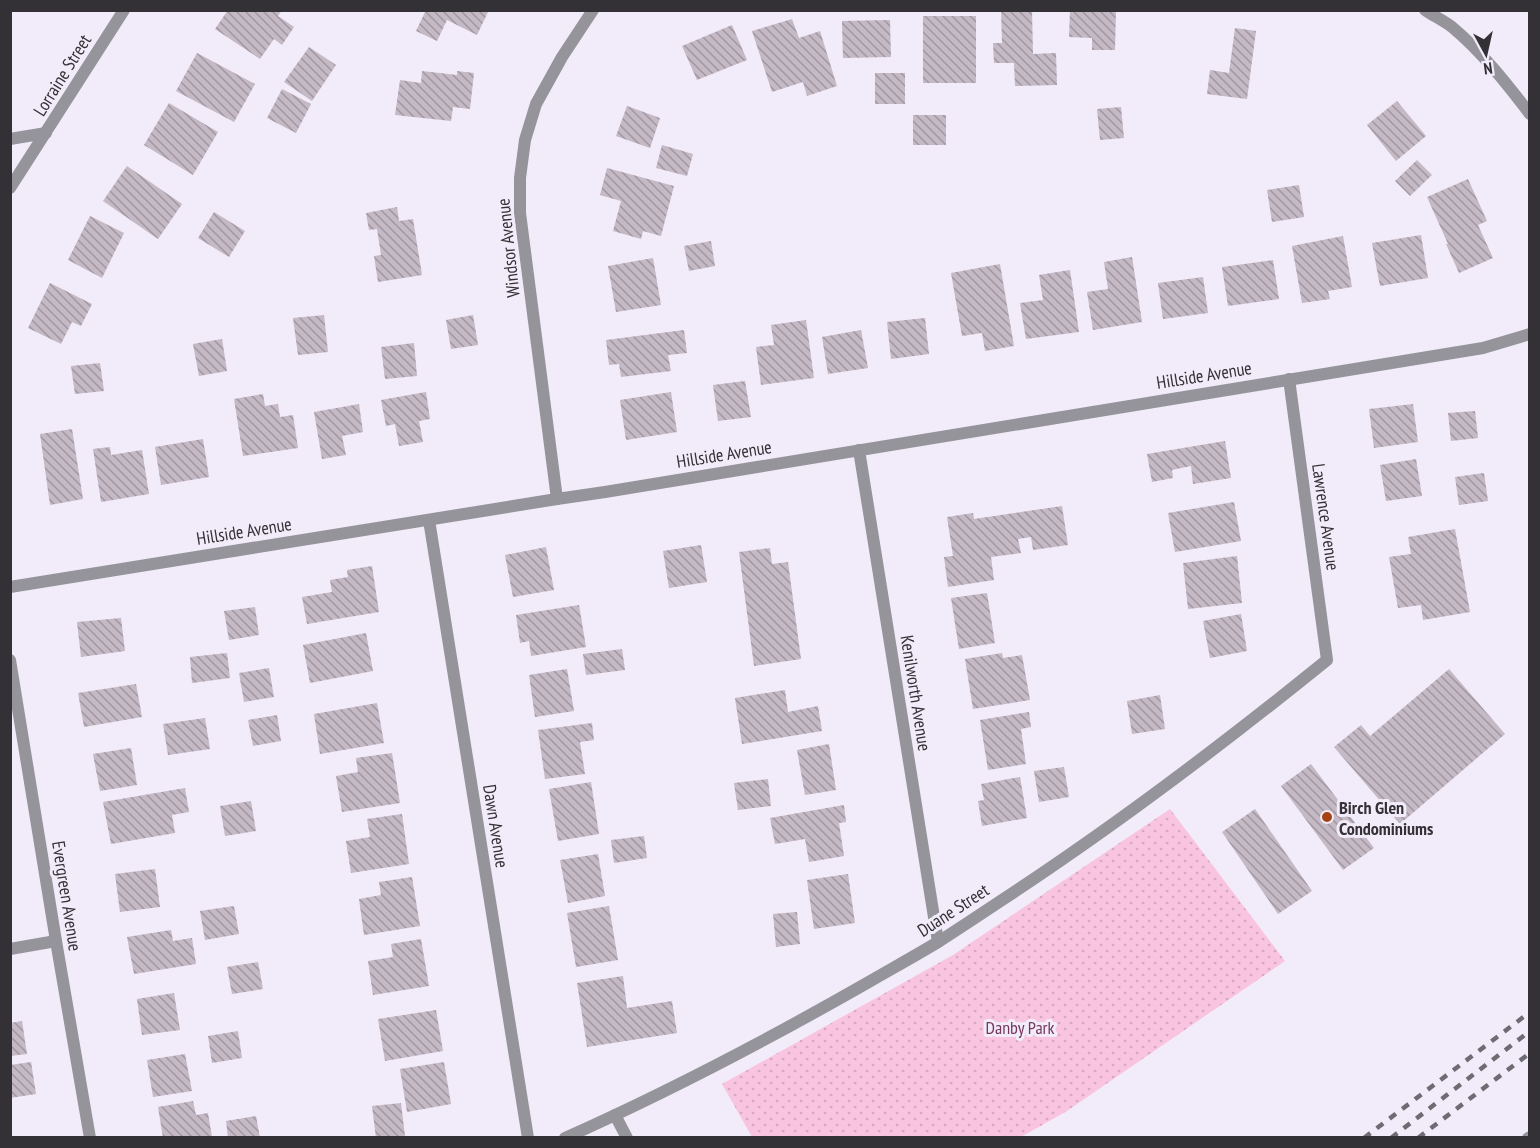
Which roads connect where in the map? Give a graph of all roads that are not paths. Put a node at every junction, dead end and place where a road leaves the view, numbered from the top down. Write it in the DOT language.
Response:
graph roads {
  1 [pos="124,10"];
  2 [pos="593,10"];
  3 [pos="1425,10"];
  4 [pos="1530,114"];
  5 [pos="46,133"];
  6 [pos="10,139"];
  7 [pos="10,188"];
  8 [pos="1530,334"];
  9 [pos="1289,380"];
  10 [pos="859,450"];
  11 [pos="557,499"];
  12 [pos="429,519"];
  13 [pos="10,587"];
  14 [pos="10,660"];
  15 [pos="1327,660"];
  16 [pos="56,941"];
  17 [pos="938,942"];
  18 [pos="10,949"];
  19 [pos="615,1115"];
  20 [pos="90,1137"];
  21 [pos="528,1137"];
  22 [pos="565,1137"];
  23 [pos="627,1137"];
  1 -- 5 [label="street, Lorraine Street"];
  2 -- 11 [label="street, Windsor Avenue"];
  3 -- 4 [label="street"];
  5 -- 6 [label="street"];
  5 -- 7 [label="street, Lorraine Street"];
  8 -- 9 [label="street, Hillside Avenue"];
  9 -- 10 [label="street, Hillside Avenue"];
  9 -- 15 [label="street, Lawrence Avenue"];
  10 -- 11 [label="street, Hillside Avenue"];
  10 -- 17 [label="street, Kenilworth Avenue"];
  11 -- 12 [label="street, Hillside Avenue"];
  12 -- 13 [label="street, Hillside Avenue"];
  12 -- 21 [label="street, Dawn Avenue"];
  14 -- 16 [label="street, Evergreen Avenue"];
  15 -- 17 [label="street, Duane Street"];
  16 -- 18 [label="street"];
  16 -- 20 [label="street, Evergreen Avenue"];
  17 -- 19 [label="street, Duane Street"];
  19 -- 22 [label="street, Duane Street"];
  19 -- 23 [label="street"];
}
